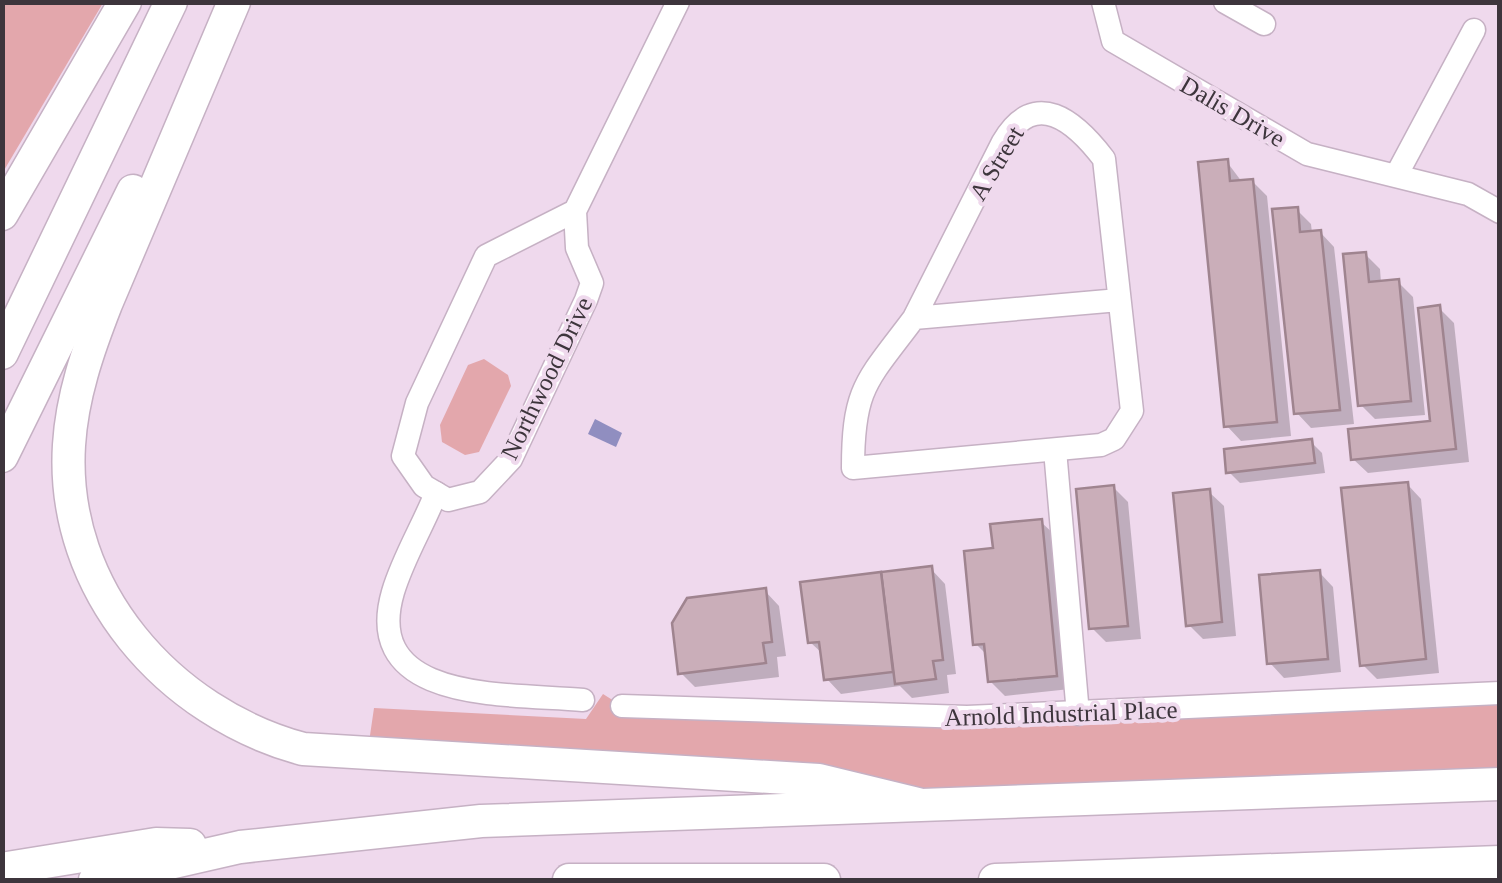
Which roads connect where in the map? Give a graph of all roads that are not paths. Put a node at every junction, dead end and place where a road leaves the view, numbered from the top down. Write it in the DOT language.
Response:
graph roads {
  1 [pos="125,2"];
  2 [pos="171,2"];
  3 [pos="233,2"];
  4 [pos="678,2"];
  5 [pos="1102,2"];
  6 [pos="1225,2"];
  7 [pos="1264,24"];
  8 [pos="1474,30"];
  9 [pos="29,166"];
  10 [pos="1397,174"];
  11 [pos="2,201"];
  12 [pos="575,211"];
  13 [pos="1500,212"];
  14 [pos="2,214"];
  15 [pos="1119,300"];
  16 [pos="914,318"];
  17 [pos="2,353"];
  18 [pos="1055,450"];
  19 [pos="2,456"];
  20 [pos="436,493"];
  21 [pos="1500,693"];
  22 [pos="583,700"];
  23 [pos="622,706"];
  24 [pos="1078,714"];
  25 [pos="1500,784"];
  26 [pos="918,804"];
  27 [pos="240,847"];
  28 [pos="1500,862"];
  29 [pos="2,869"];
  30 [pos="96,880"];
  31 [pos="569,880"];
  32 [pos="824,880"];
  33 [pos="995,880"];
  1 -- 9 [label="highway"];
  2 -- 17 [label="highway"];
  3 -- 19 [label="highway"];
  3 -- 26 [label="highway"];
  4 -- 12 [label="street"];
  5 -- 10 [label="street, Dalis Drive"];
  6 -- 7 [label="street"];
  8 -- 10 [label="street"];
  9 -- 11 [label="highway"];
  9 -- 14 [label="highway"];
  10 -- 13 [label="street, Dalis Drive"];
  12 -- 20 [label="street, Northwood Drive"];
  12 -- 20 [label="street"];
  15 -- 16 [label="street"];
  15 -- 16 [label="street, A Street"];
  15 -- 18 [label="street, A Street"];
  16 -- 18 [label="street, A Street"];
  18 -- 24 [label="street"];
  20 -- 22 [label="street"];
  21 -- 24 [label="street, Arnold Industrial Place"];
  23 -- 24 [label="street, Arnold Industrial Place"];
  25 -- 26 [label="highway"];
  26 -- 27 [label="highway"];
  27 -- 29 [label="highway"];
  27 -- 30 [label="highway"];
  28 -- 33 [label="highway"];
  31 -- 32 [label="highway"];
}
